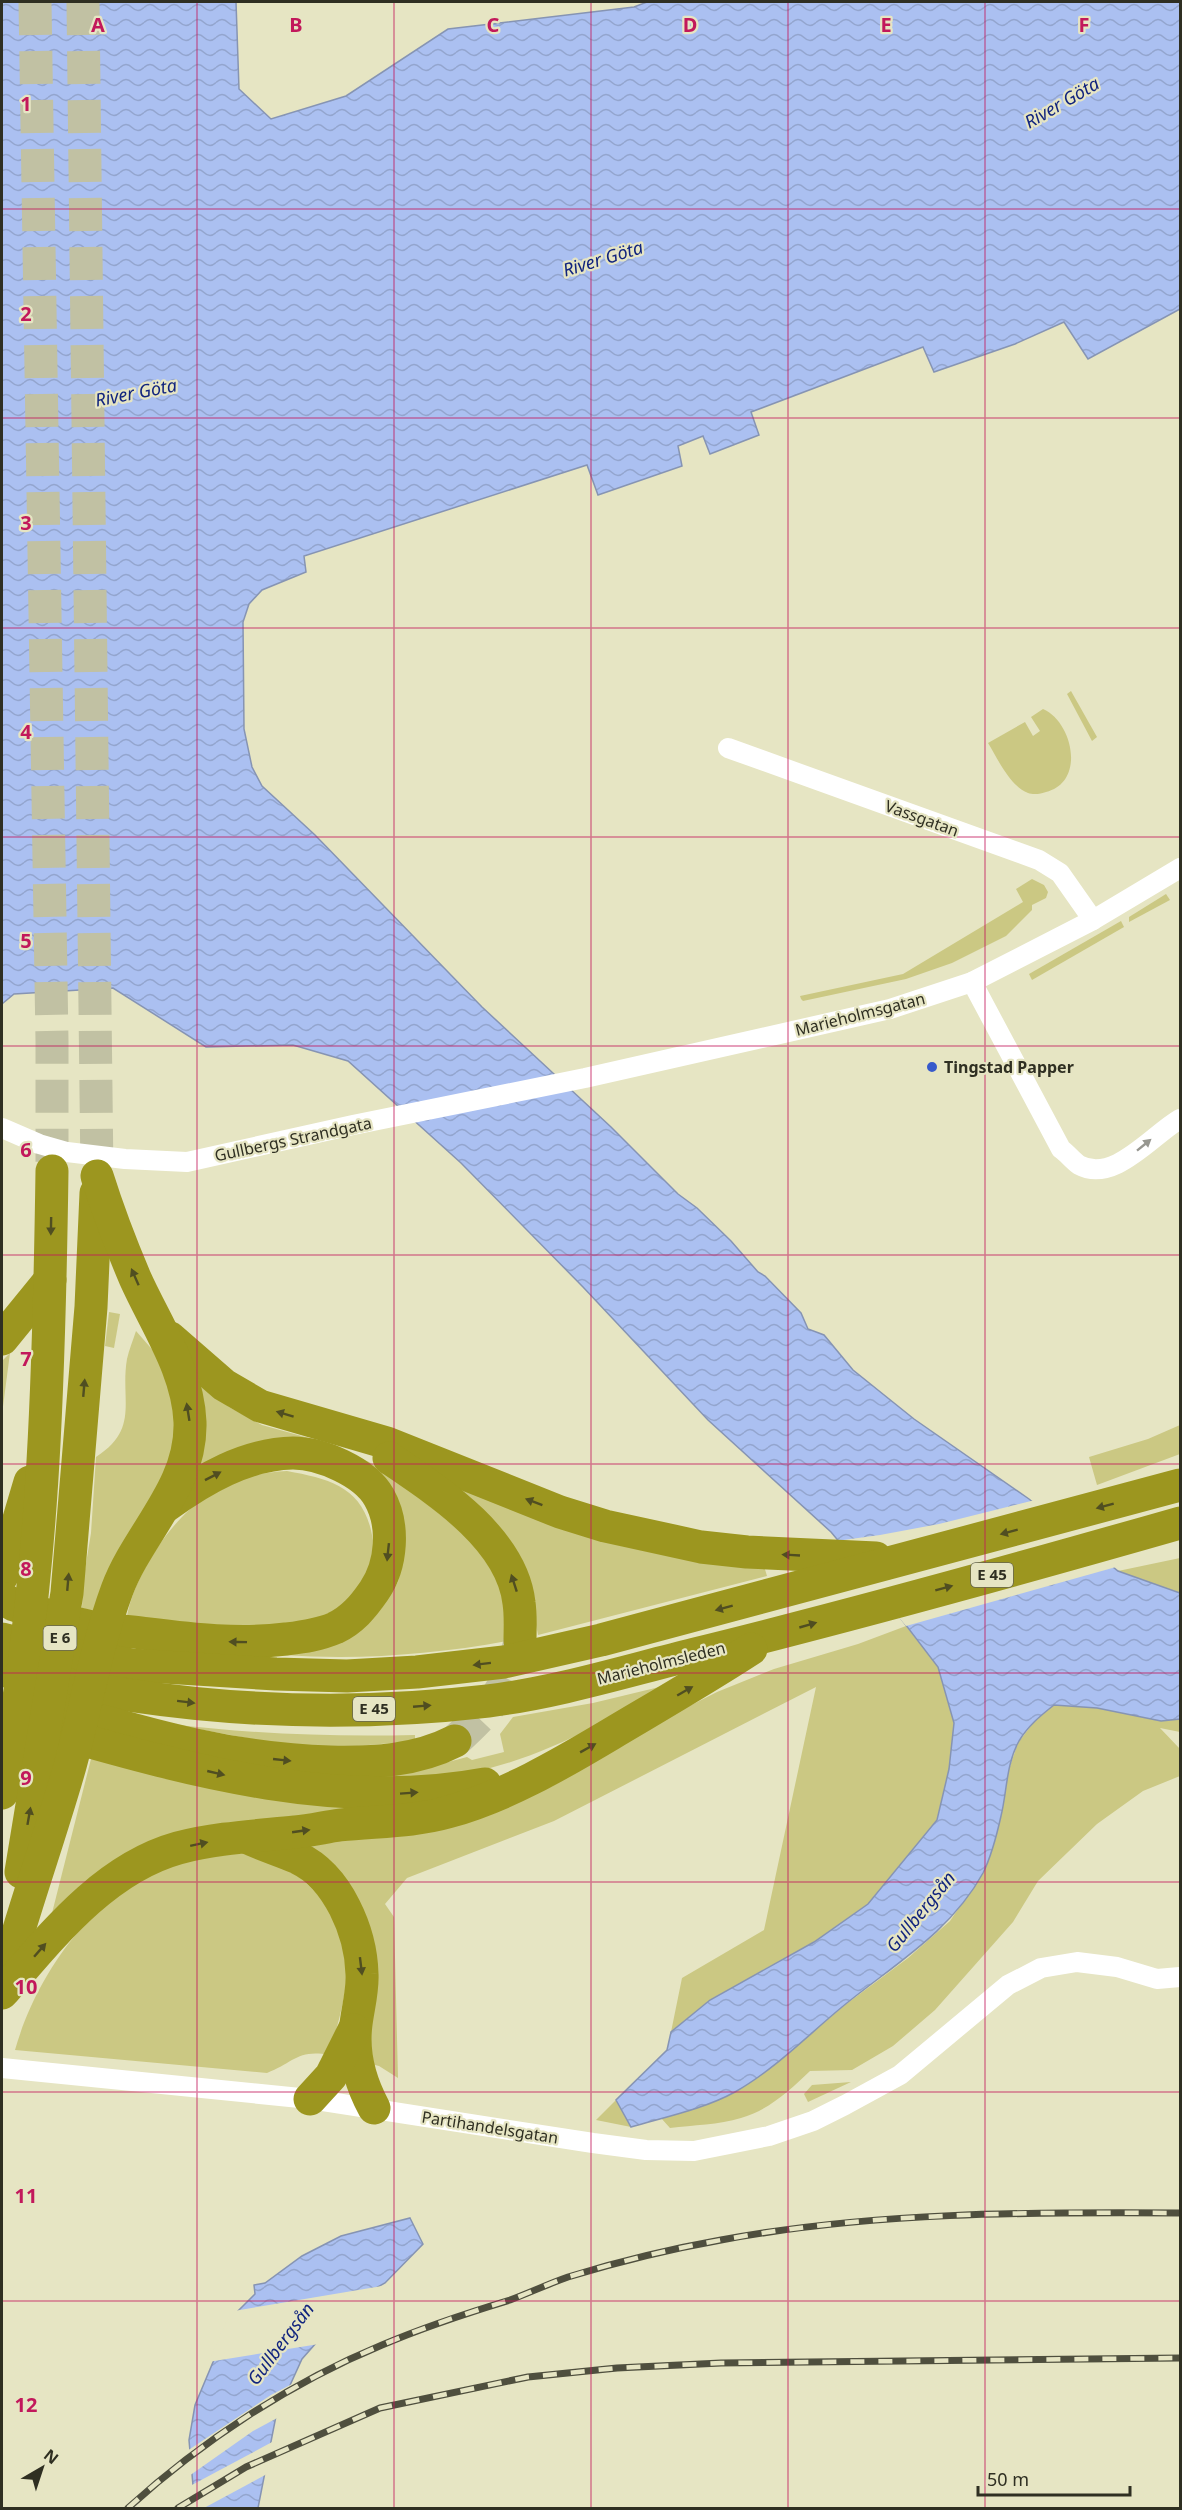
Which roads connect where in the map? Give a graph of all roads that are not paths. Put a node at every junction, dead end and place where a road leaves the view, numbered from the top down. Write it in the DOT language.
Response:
graph roads {
  1 [pos="728,748"];
  2 [pos="1180,868"];
  3 [pos="1094,920"];
  4 [pos="972,982"];
  5 [pos="585,1078"];
  6 [pos="1180,1119"];
  7 [pos="2,1128"];
  8 [pos="52,1171"];
  9 [pos="50,1280"];
  10 [pos="160,1328"];
  11 [pos="2,1339"];
  12 [pos="335,1426"];
  13 [pos="42,1449"];
  14 [pos="1180,1485"];
  15 [pos="164,1507"];
  16 [pos="1180,1523"];
  17 [pos="855,1564"];
  18 [pos="2,1576"];
  19 [pos="2,1599"];
  20 [pos="2,1620"];
  21 [pos="772,1635"];
  22 [pos="2,1639"];
  23 [pos="520,1641"];
  24 [pos="132,1661"];
  25 [pos="2,1670"];
  26 [pos="2,1691"];
  27 [pos="2,1717"];
  28 [pos="120,1739"];
  29 [pos="455,1741"];
  30 [pos="541,1773"];
  31 [pos="2,1793"];
  32 [pos="243,1837"];
  33 [pos="16,1936"];
  34 [pos="1180,1977"];
  35 [pos="2,1991"];
  36 [pos="355,2028"];
  37 [pos="2,2068"];
  38 [pos="310,2099"];
  39 [pos="374,2108"];
  1 -- 3 [label="street, Vassgatan"];
  2 -- 3 [label="street, Marieholmsgatan"];
  3 -- 4 [label="street, Marieholmsgatan"];
  4 -- 5 [label="street, Marieholmsgatan"];
  4 -- 6 [label="street, one-way"];
  5 -- 7 [label="street, Gullbergs Strandgata"];
  8 -- 9 [label="highway, E 6, one-way"];
  9 -- 11 [label="highway"];
  9 -- 13 [label="highway, E 6"];
  12 -- 10 [label="highway, one-way"];
  15 -- 10 [label="highway, one-way"];
  10 -- 33 [label="highway, E 6"];
  17 -- 12 [label="highway, one-way"];
  23 -- 12 [label="highway, one-way"];
  13 -- 18 [label="highway"];
  13 -- 31 [label="highway, E 6"];
  14 -- 17 [label="highway, E 45, one-way"];
  15 -- 24 [label="highway, one-way"];
  15 -- 33 [label="highway"];
  21 -- 16 [label="highway, Marieholmsleden / E 45, one-way"];
  17 -- 24 [label="highway, E 45, one-way"];
  19 -- 24 [label="highway"];
  20 -- 24 [label="highway"];
  24 -- 21 [label="highway, Marieholmsleden / E 45, one-way"];
  30 -- 21 [label="highway, one-way"];
  22 -- 24 [label="highway, E 45"];
  24 -- 25 [label="highway, E 45"];
  26 -- 28 [label="highway"];
  27 -- 28 [label="highway"];
  28 -- 29 [label="highway, one-way"];
  28 -- 30 [label="highway, one-way"];
  32 -- 30 [label="highway, one-way"];
  35 -- 32 [label="highway, one-way"];
  32 -- 36 [label="highway, one-way"];
  33 -- 35 [label="highway, E 6"];
  34 -- 39 [label="street, Partihandelsgatan"];
  36 -- 38 [label="highway"];
  36 -- 39 [label="highway"];
  37 -- 38 [label="street, Partihandelsgatan"];
  38 -- 39 [label="street, Partihandelsgatan"];
}
